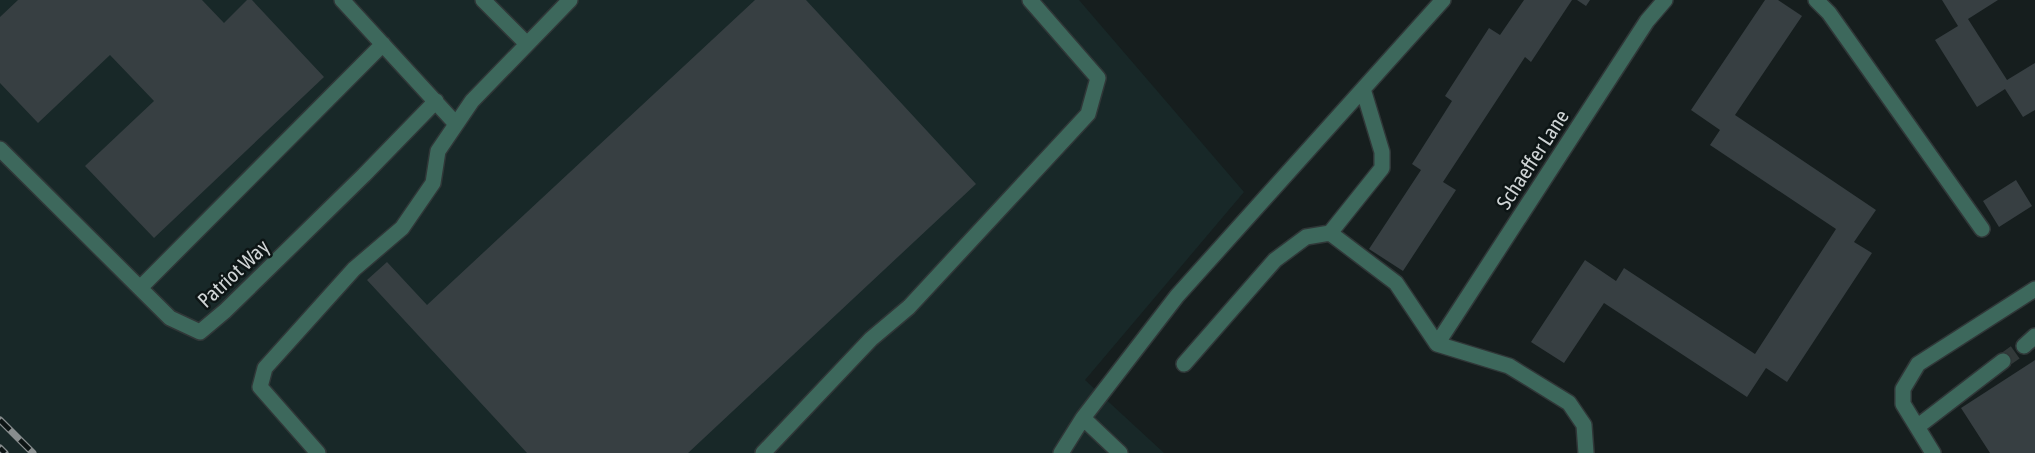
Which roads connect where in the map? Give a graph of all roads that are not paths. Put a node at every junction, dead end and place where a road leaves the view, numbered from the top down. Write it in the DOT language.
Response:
graph roads {
  1 [pos="342,0"];
  2 [pos="483,0"];
  3 [pos="570,0"];
  4 [pos="1030,0"];
  5 [pos="1443,0"];
  6 [pos="1665,0"];
  7 [pos="1815,0"];
  8 [pos="383,44"];
  9 [pos="527,44"];
  10 [pos="1363,89"];
  11 [pos="436,101"];
  12 [pos="456,124"];
  13 [pos="0,149"];
  14 [pos="1982,229"];
  15 [pos="1330,233"];
  16 [pos="140,288"];
  17 [pos="2035,289"];
  18 [pos="1437,344"];
  19 [pos="2003,361"];
  20 [pos="1184,364"];
  21 [pos="1083,418"];
  22 [pos="1917,428"];
  23 [pos="318,453"];
  24 [pos="763,453"];
  25 [pos="1061,453"];
  26 [pos="1120,453"];
  27 [pos="1586,453"];
  28 [pos="1933,453"];
  1 -- 8 [label="lane"];
  2 -- 9 [label="lane"];
  3 -- 9 [label="lane"];
  4 -- 24 [label="lane"];
  5 -- 10 [label="lane"];
  6 -- 18 [label="lane, Schaeffer Lane"];
  7 -- 14 [label="lane"];
  8 -- 11 [label="lane"];
  8 -- 16 [label="lane"];
  9 -- 12 [label="lane"];
  10 -- 15 [label="lane"];
  10 -- 21 [label="lane"];
  11 -- 12 [label="lane"];
  11 -- 16 [label="lane, Patriot Way"];
  12 -- 23 [label="lane"];
  13 -- 16 [label="lane, Patriot Way"];
  15 -- 18 [label="lane"];
  15 -- 20 [label="lane"];
  17 -- 22 [label="lane"];
  18 -- 27 [label="lane"];
  19 -- 22 [label="lane"];
  21 -- 25 [label="lane"];
  21 -- 26 [label="lane"];
  22 -- 28 [label="lane"];
}
